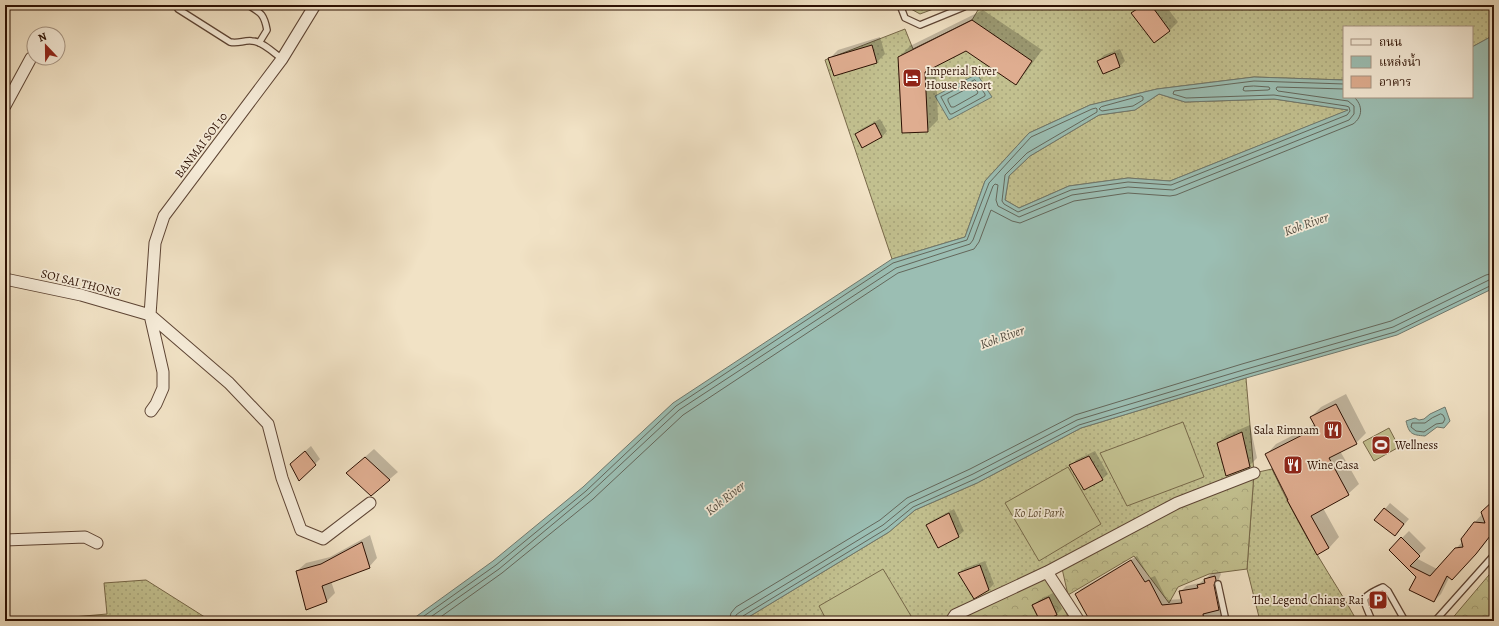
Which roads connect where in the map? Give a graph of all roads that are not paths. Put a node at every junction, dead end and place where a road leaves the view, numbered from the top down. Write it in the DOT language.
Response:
graph roads {
  1 [pos="176,5"];
  2 [pos="248,5"];
  3 [pos="315,5"];
  4 [pos="900,5"];
  5 [pos="965,5"];
  6 [pos="259,42"];
  7 [pos="282,59"];
  8 [pos="27,66"];
  9 [pos="5,106"];
  10 [pos="5,279"];
  11 [pos="150,315"];
  12 [pos="150,411"];
  13 [pos="1254,473"];
  14 [pos="370,503"];
  15 [pos="5,540"];
  16 [pos="97,543"];
  17 [pos="1494,555"];
  18 [pos="1047,572"];
  19 [pos="1218,584"];
  20 [pos="951,621"];
  21 [pos="1079,621"];
  22 [pos="1226,621"];
  23 [pos="1372,621"];
  24 [pos="1405,621"];
  25 [pos="1435,621"];
  1 -- 6 [label="lane"];
  2 -- 6 [label="lane"];
  3 -- 7 [label="street, BANMAI SOI 10"];
  4 -- 5 [label="lane"];
  6 -- 7 [label="lane"];
  7 -- 11 [label="street, BANMAI SOI 10"];
  8 -- 9 [label="street"];
  10 -- 11 [label="street, SOI SAI THONG"];
  11 -- 12 [label="street, BANMAI SOI 10"];
  11 -- 14 [label="street"];
  13 -- 18 [label="street"];
  15 -- 16 [label="street"];
  17 -- 25 [label="lane"];
  18 -- 20 [label="street"];
  18 -- 21 [label="street"];
  19 -- 22 [label="lane"];
  23 -- 24 [label="lane"];
}
